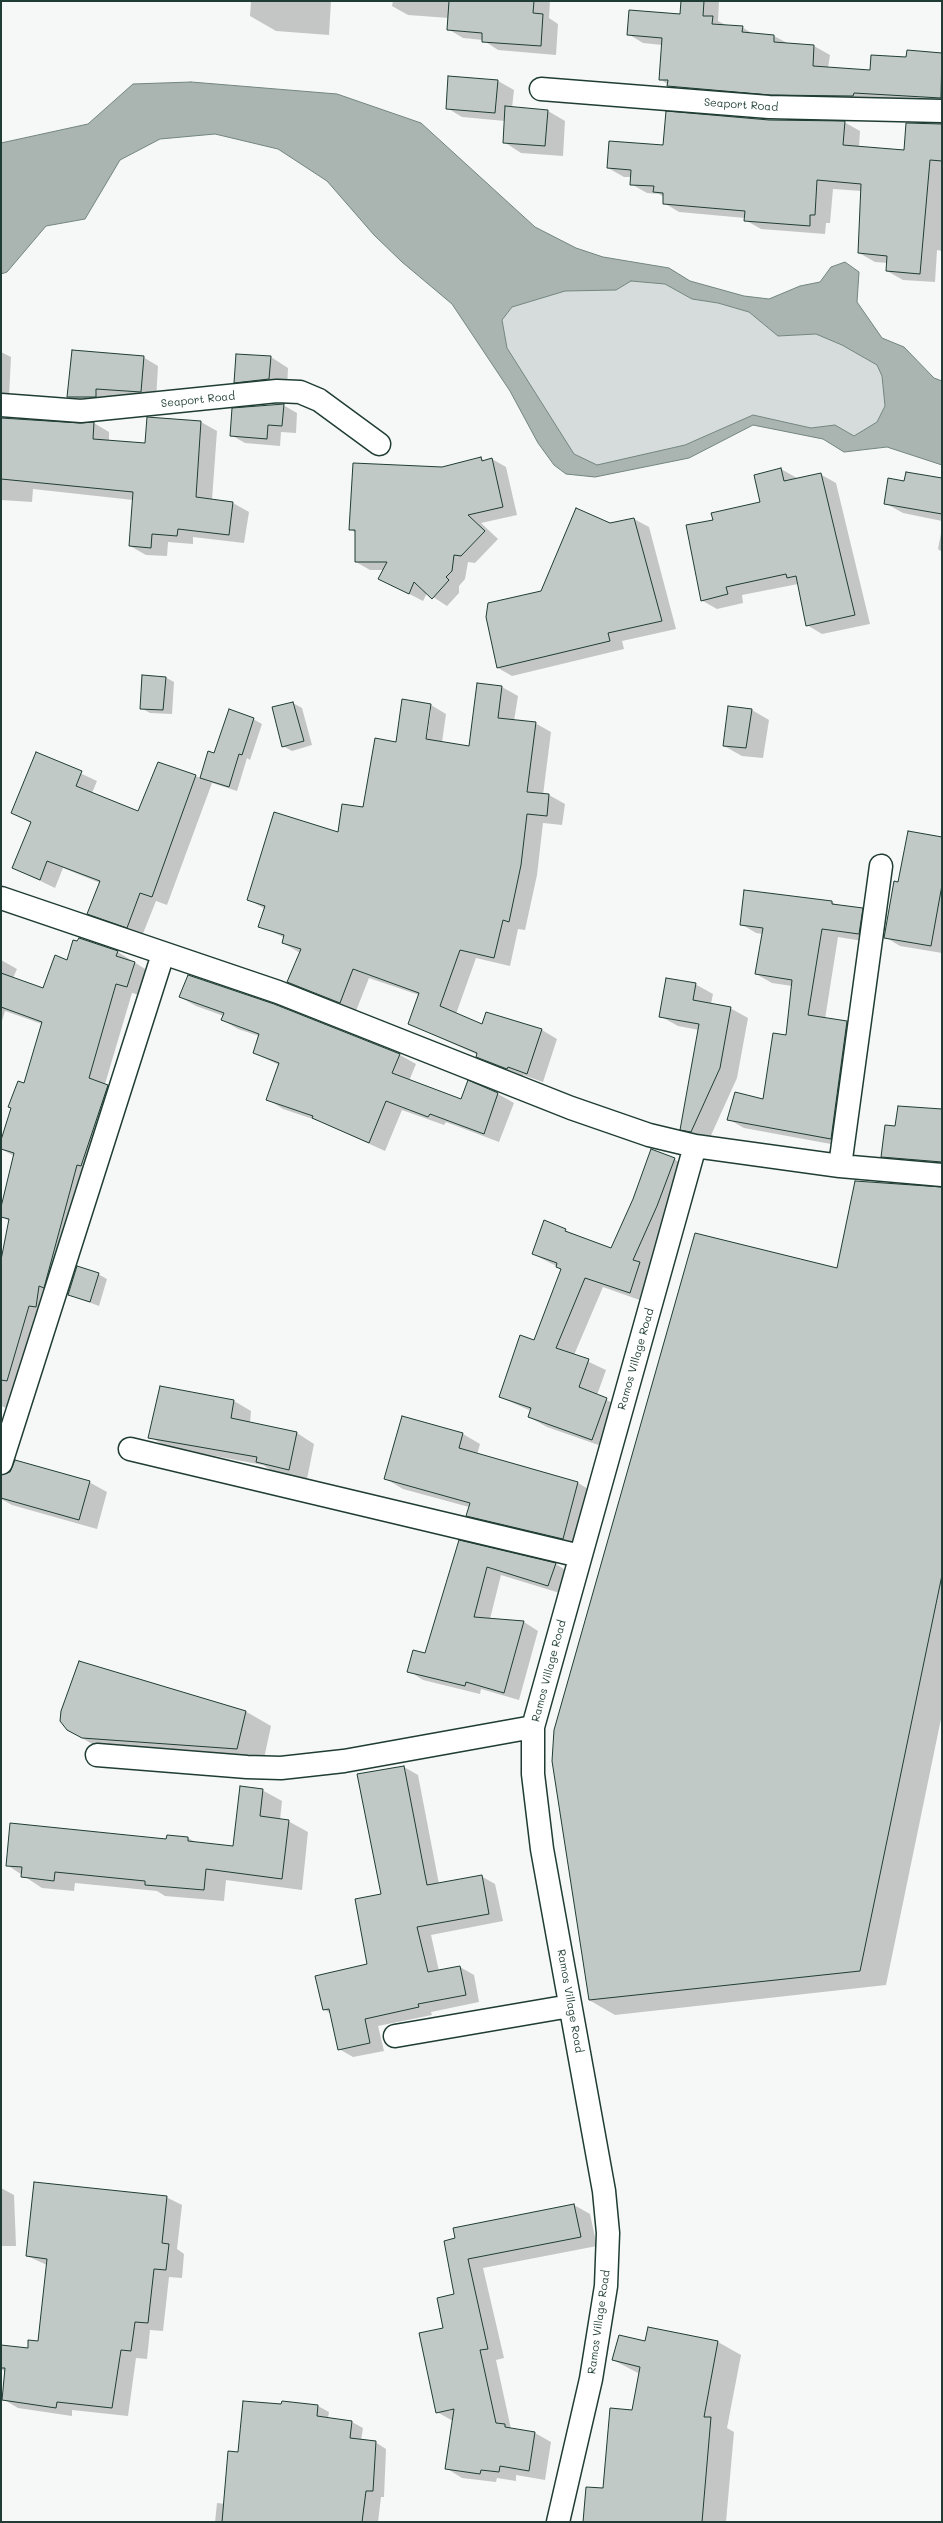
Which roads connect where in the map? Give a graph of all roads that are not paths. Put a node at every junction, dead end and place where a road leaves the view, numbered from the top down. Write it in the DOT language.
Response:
graph roads {
  1 [pos="541,89"];
  2 [pos="942,111"];
  3 [pos="1,405"];
  4 [pos="379,444"];
  5 [pos="881,866"];
  6 [pos="1,898"];
  7 [pos="163,954"];
  8 [pos="695,1146"];
  9 [pos="840,1166"];
  10 [pos="942,1175"];
  11 [pos="130,1449"];
  12 [pos="1,1463"];
  13 [pos="580,1556"];
  14 [pos="533,1727"];
  15 [pos="96,1755"];
  16 [pos="570,2006"];
  17 [pos="395,2036"];
  18 [pos="558,2522"];
  1 -- 2 [label="street, Seaport Road"];
  3 -- 4 [label="street, Seaport Road"];
  5 -- 9 [label="street"];
  6 -- 7 [label="street"];
  7 -- 8 [label="street"];
  7 -- 12 [label="street"];
  8 -- 9 [label="street"];
  8 -- 13 [label="street, Ramos Village Road"];
  9 -- 10 [label="street"];
  11 -- 13 [label="street"];
  13 -- 14 [label="street, Ramos Village Road"];
  14 -- 15 [label="street"];
  14 -- 16 [label="street, Ramos Village Road"];
  16 -- 17 [label="street"];
  16 -- 18 [label="street, Ramos Village Road"];
}
